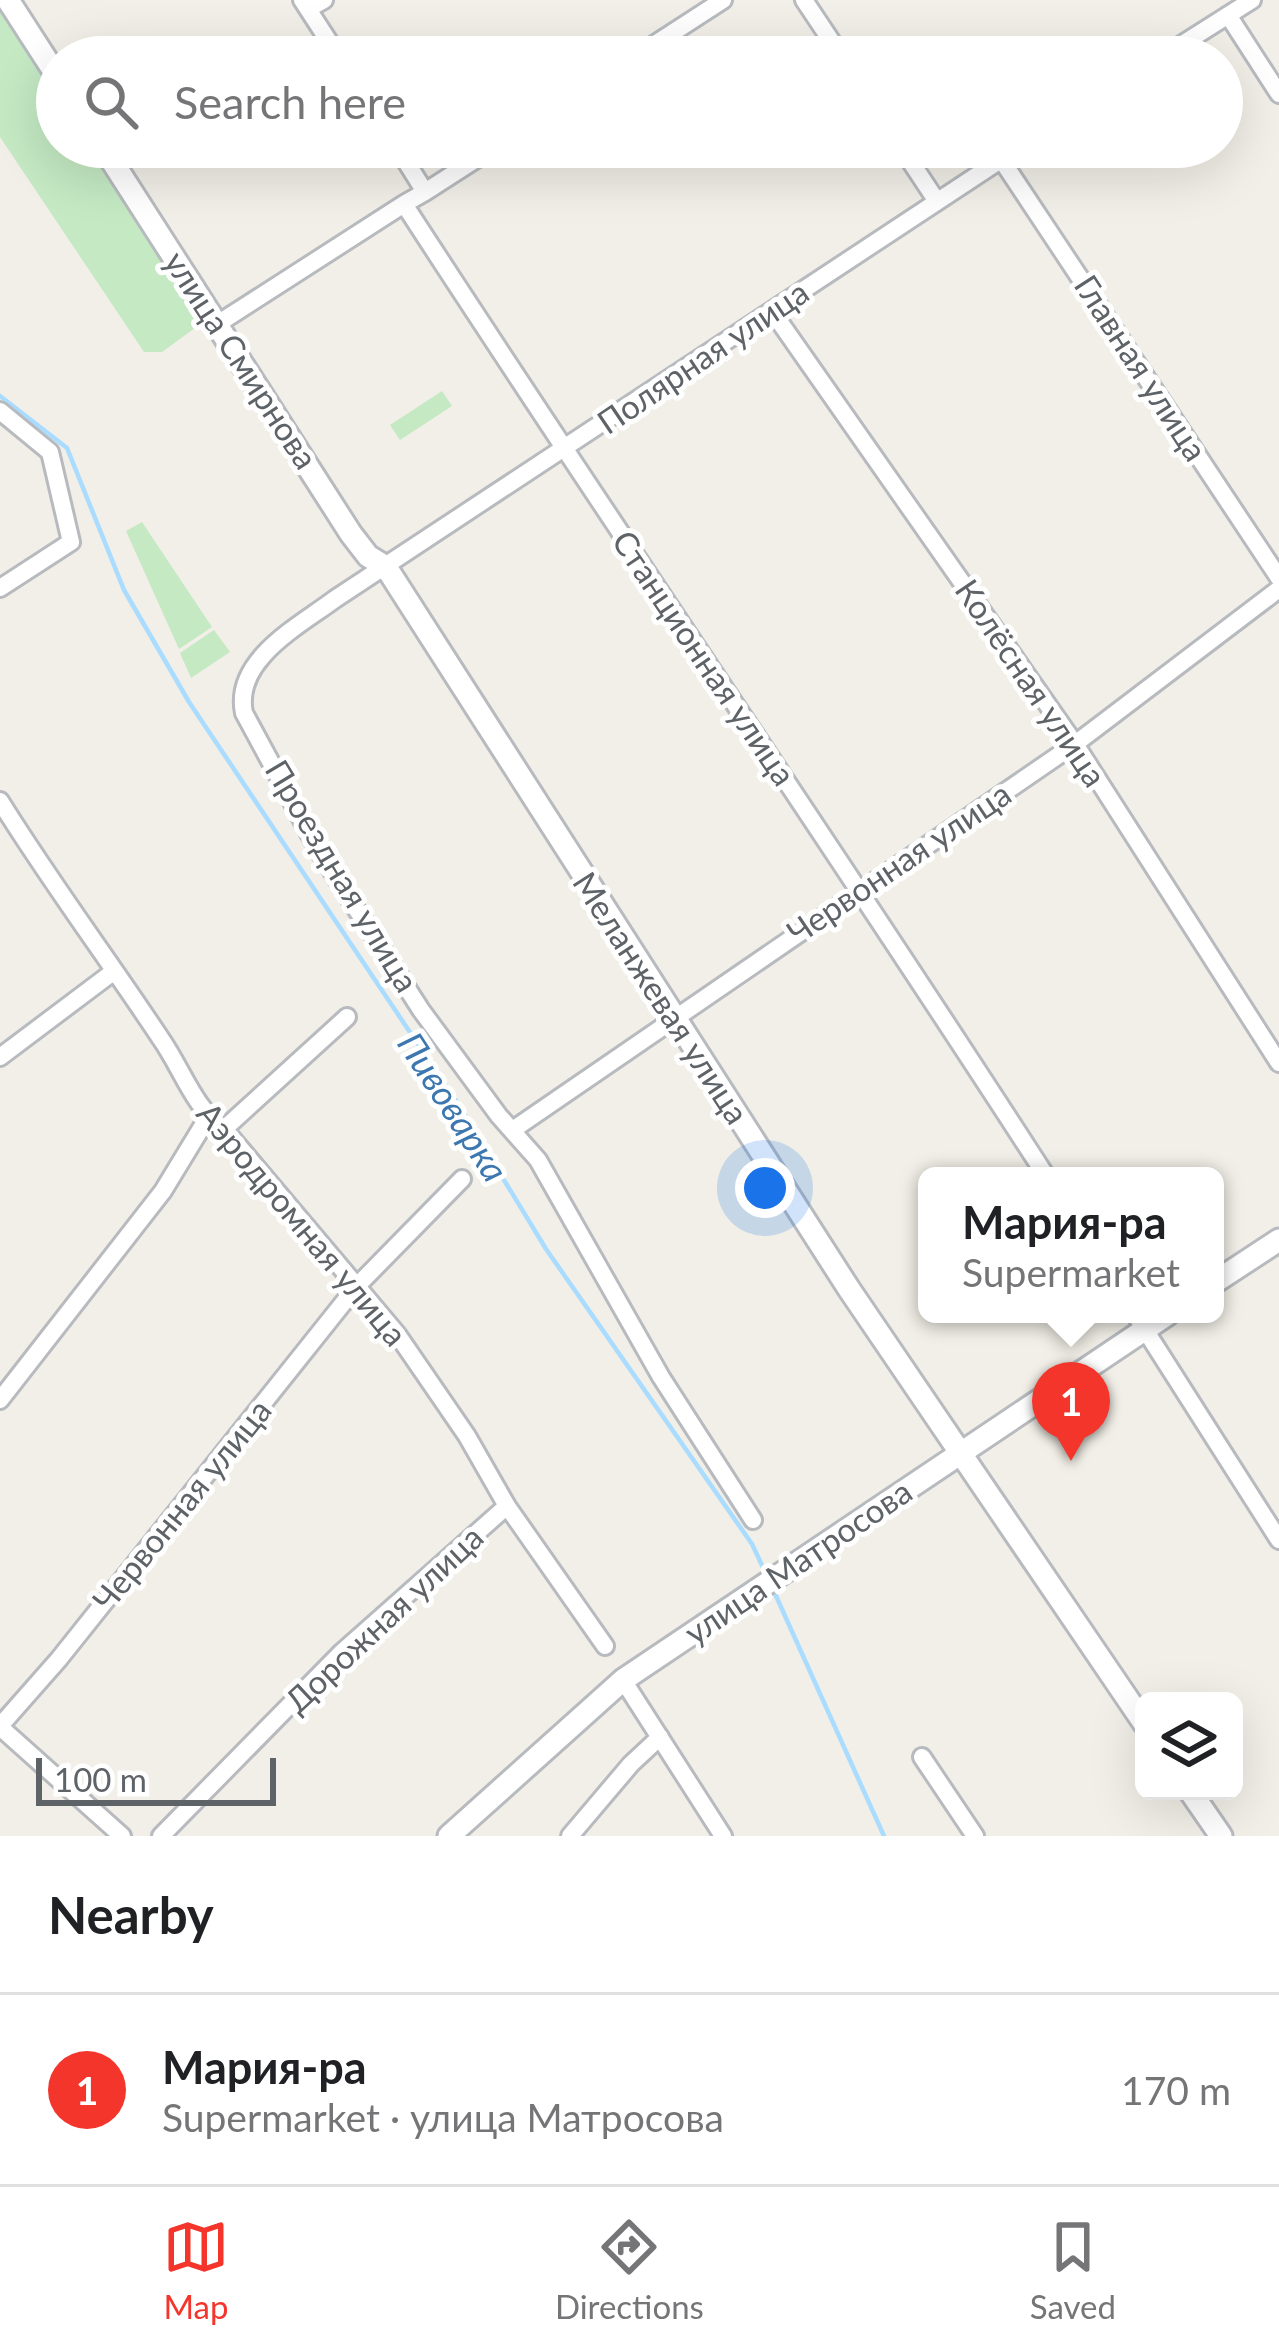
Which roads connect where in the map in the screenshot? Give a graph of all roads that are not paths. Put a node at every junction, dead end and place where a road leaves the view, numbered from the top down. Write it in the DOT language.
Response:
graph roads {
  1 [pos="8,0"];
  2 [pos="723,0"];
  3 [pos="804,0"];
  4 [pos="1252,0"];
  5 [pos="311,3"];
  6 [pos="1228,15"];
  7 [pos="328,36"];
  8 [pos="667,36"];
  9 [pos="828,36"];
  10 [pos="1195,36"];
  11 [pos="1242,36"];
  12 [pos="1243,38"];
  13 [pos="36,43"];
  14 [pos="1279,94"];
  15 [pos="117,168"];
  16 [pos="410,168"];
  17 [pos="462,168"];
  18 [pos="915,168"];
  19 [pos="986,168"];
  20 [pos="1006,168"];
  21 [pos="425,192"];
  22 [pos="936,200"];
  23 [pos="404,204"];
  24 [pos="772,311"];
  25 [pos="219,323"];
  26 [pos="0,411"];
  27 [pos="564,451"];
  28 [pos="386,567"];
  29 [pos="1279,578"];
  30 [pos="0,589"];
  31 [pos="1279,589"];
  32 [pos="1075,743"];
  33 [pos="0,801"];
  34 [pos="860,888"];
  35 [pos="113,972"];
  36 [pos="347,1018"];
  37 [pos="673,1020"];
  38 [pos="0,1057"];
  39 [pos="1279,1064"];
  40 [pos="208,1117"];
  41 [pos="224,1129"];
  42 [pos="514,1129"];
  43 [pos="1040,1167"];
  44 [pos="462,1179"];
  45 [pos="1279,1240"];
  46 [pos="1224,1276"];
  47 [pos="356,1287"];
  48 [pos="1139,1323"];
  49 [pos="1141,1323"];
  50 [pos="0,1400"];
  51 [pos="961,1453"];
  52 [pos="507,1505"];
  53 [pos="753,1520"];
  54 [pos="1279,1540"];
  55 [pos="605,1646"];
  56 [pos="623,1680"];
  57 [pos="1135,1710"];
  58 [pos="0,1726"];
  59 [pos="661,1736"];
  60 [pos="922,1757"];
  61 [pos="1196,1800"];
  62 [pos="122,1836"];
  63 [pos="161,1836"];
  64 [pos="449,1836"];
  65 [pos="570,1836"];
  66 [pos="723,1836"];
  67 [pos="975,1836"];
  68 [pos="1221,1836"];
  1 -- 13 [label="street"];
  2 -- 8 [label="street"];
  3 -- 9 [label="street"];
  4 -- 6 [label="street"];
  5 -- 7 [label="street"];
  6 -- 10 [label="street"];
  6 -- 11 [label="street"];
  12 -- 14 [label="street"];
  15 -- 25 [label="street, улица Смирнова"];
  16 -- 21 [label="street"];
  17 -- 21 [label="street"];
  18 -- 22 [label="street"];
  19 -- 22 [label="street, Полярная улица"];
  20 -- 29 [label="street, Главная улица"];
  21 -- 23 [label="street"];
  22 -- 24 [label="street, Полярная улица"];
  23 -- 25 [label="street"];
  23 -- 27 [label="street, Станционная улица"];
  24 -- 27 [label="street, Полярная улица"];
  24 -- 32 [label="street, Колёсная улица"];
  25 -- 28 [label="street, улица Смирнова"];
  26 -- 30 [label="street"];
  27 -- 28 [label="street, Полярная улица"];
  27 -- 34 [label="street, Станционная улица"];
  28 -- 37 [label="street, Меланжевая улица"];
  28 -- 42 [label="street, Проездная улица"];
  31 -- 32 [label="street, Червонная улица"];
  32 -- 34 [label="street, Червонная улица"];
  32 -- 39 [label="street, Колёсная улица"];
  33 -- 35 [label="street, Аэродромная улица"];
  34 -- 37 [label="street, Червонная улица"];
  34 -- 43 [label="street, Станционная улица"];
  35 -- 38 [label="street"];
  35 -- 40 [label="street, Аэродромная улица"];
  36 -- 41 [label="street"];
  37 -- 42 [label="street, Червонная улица"];
  37 -- 51 [label="street, Меланжевая улица"];
  40 -- 41 [label="street, Аэродромная улица"];
  40 -- 50 [label="street"];
  41 -- 47 [label="street, Аэродромная улица"];
  42 -- 53 [label="street, Проездная улица"];
  44 -- 47 [label="street, Червонная улица"];
  45 -- 46 [label="street"];
  47 -- 52 [label="street, Аэродромная улица"];
  47 -- 58 [label="street, Червонная улица"];
  48 -- 51 [label="street, улица Матросова"];
  49 -- 54 [label="street"];
  51 -- 56 [label="street, улица Матросова"];
  51 -- 57 [label="street, Меланжевая улица"];
  52 -- 55 [label="street, Аэродромная улица"];
  52 -- 63 [label="street, Дорожная улица"];
  56 -- 59 [label="street"];
  56 -- 64 [label="street, улица Матросова"];
  58 -- 62 [label="street"];
  59 -- 65 [label="street"];
  59 -- 66 [label="street"];
  60 -- 67 [label="street"];
  61 -- 68 [label="street"];
}
